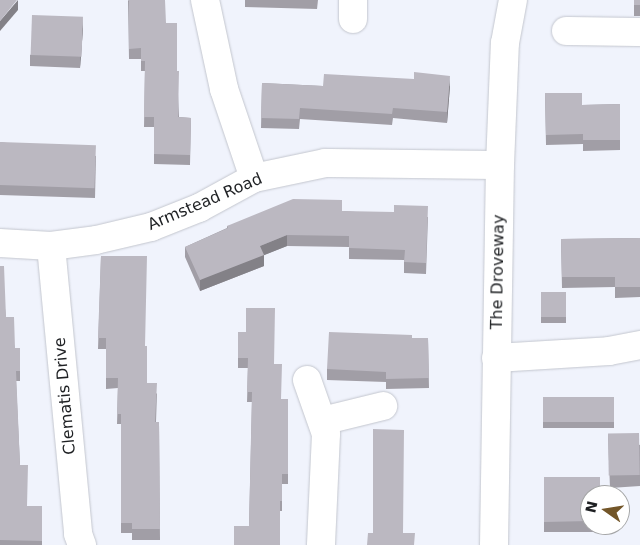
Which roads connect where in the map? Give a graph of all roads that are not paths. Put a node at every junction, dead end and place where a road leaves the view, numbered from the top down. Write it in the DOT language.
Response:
graph roads {
  1 [pos="204,0"];
  2 [pos="513,0"];
  3 [pos="566,32"];
  4 [pos="640,32"];
  5 [pos="500,164"];
  6 [pos="254,178"];
  7 [pos="0,243"];
  8 [pos="51,246"];
  9 [pos="640,345"];
  10 [pos="496,358"];
  11 [pos="307,380"];
  12 [pos="383,406"];
  13 [pos="322,421"];
  14 [pos="82,545"];
  15 [pos="321,545"];
  16 [pos="494,545"];
  1 -- 6 [label="street"];
  2 -- 5 [label="street, The Droveway"];
  3 -- 4 [label="street"];
  5 -- 6 [label="street, Armstead Road"];
  5 -- 10 [label="street, The Droveway"];
  6 -- 8 [label="street, Armstead Road"];
  7 -- 8 [label="street, Armstead Road"];
  8 -- 14 [label="street, Clematis Drive"];
  9 -- 10 [label="street"];
  10 -- 16 [label="street, The Droveway"];
  11 -- 13 [label="street"];
  12 -- 13 [label="street"];
  13 -- 15 [label="street"];
}
